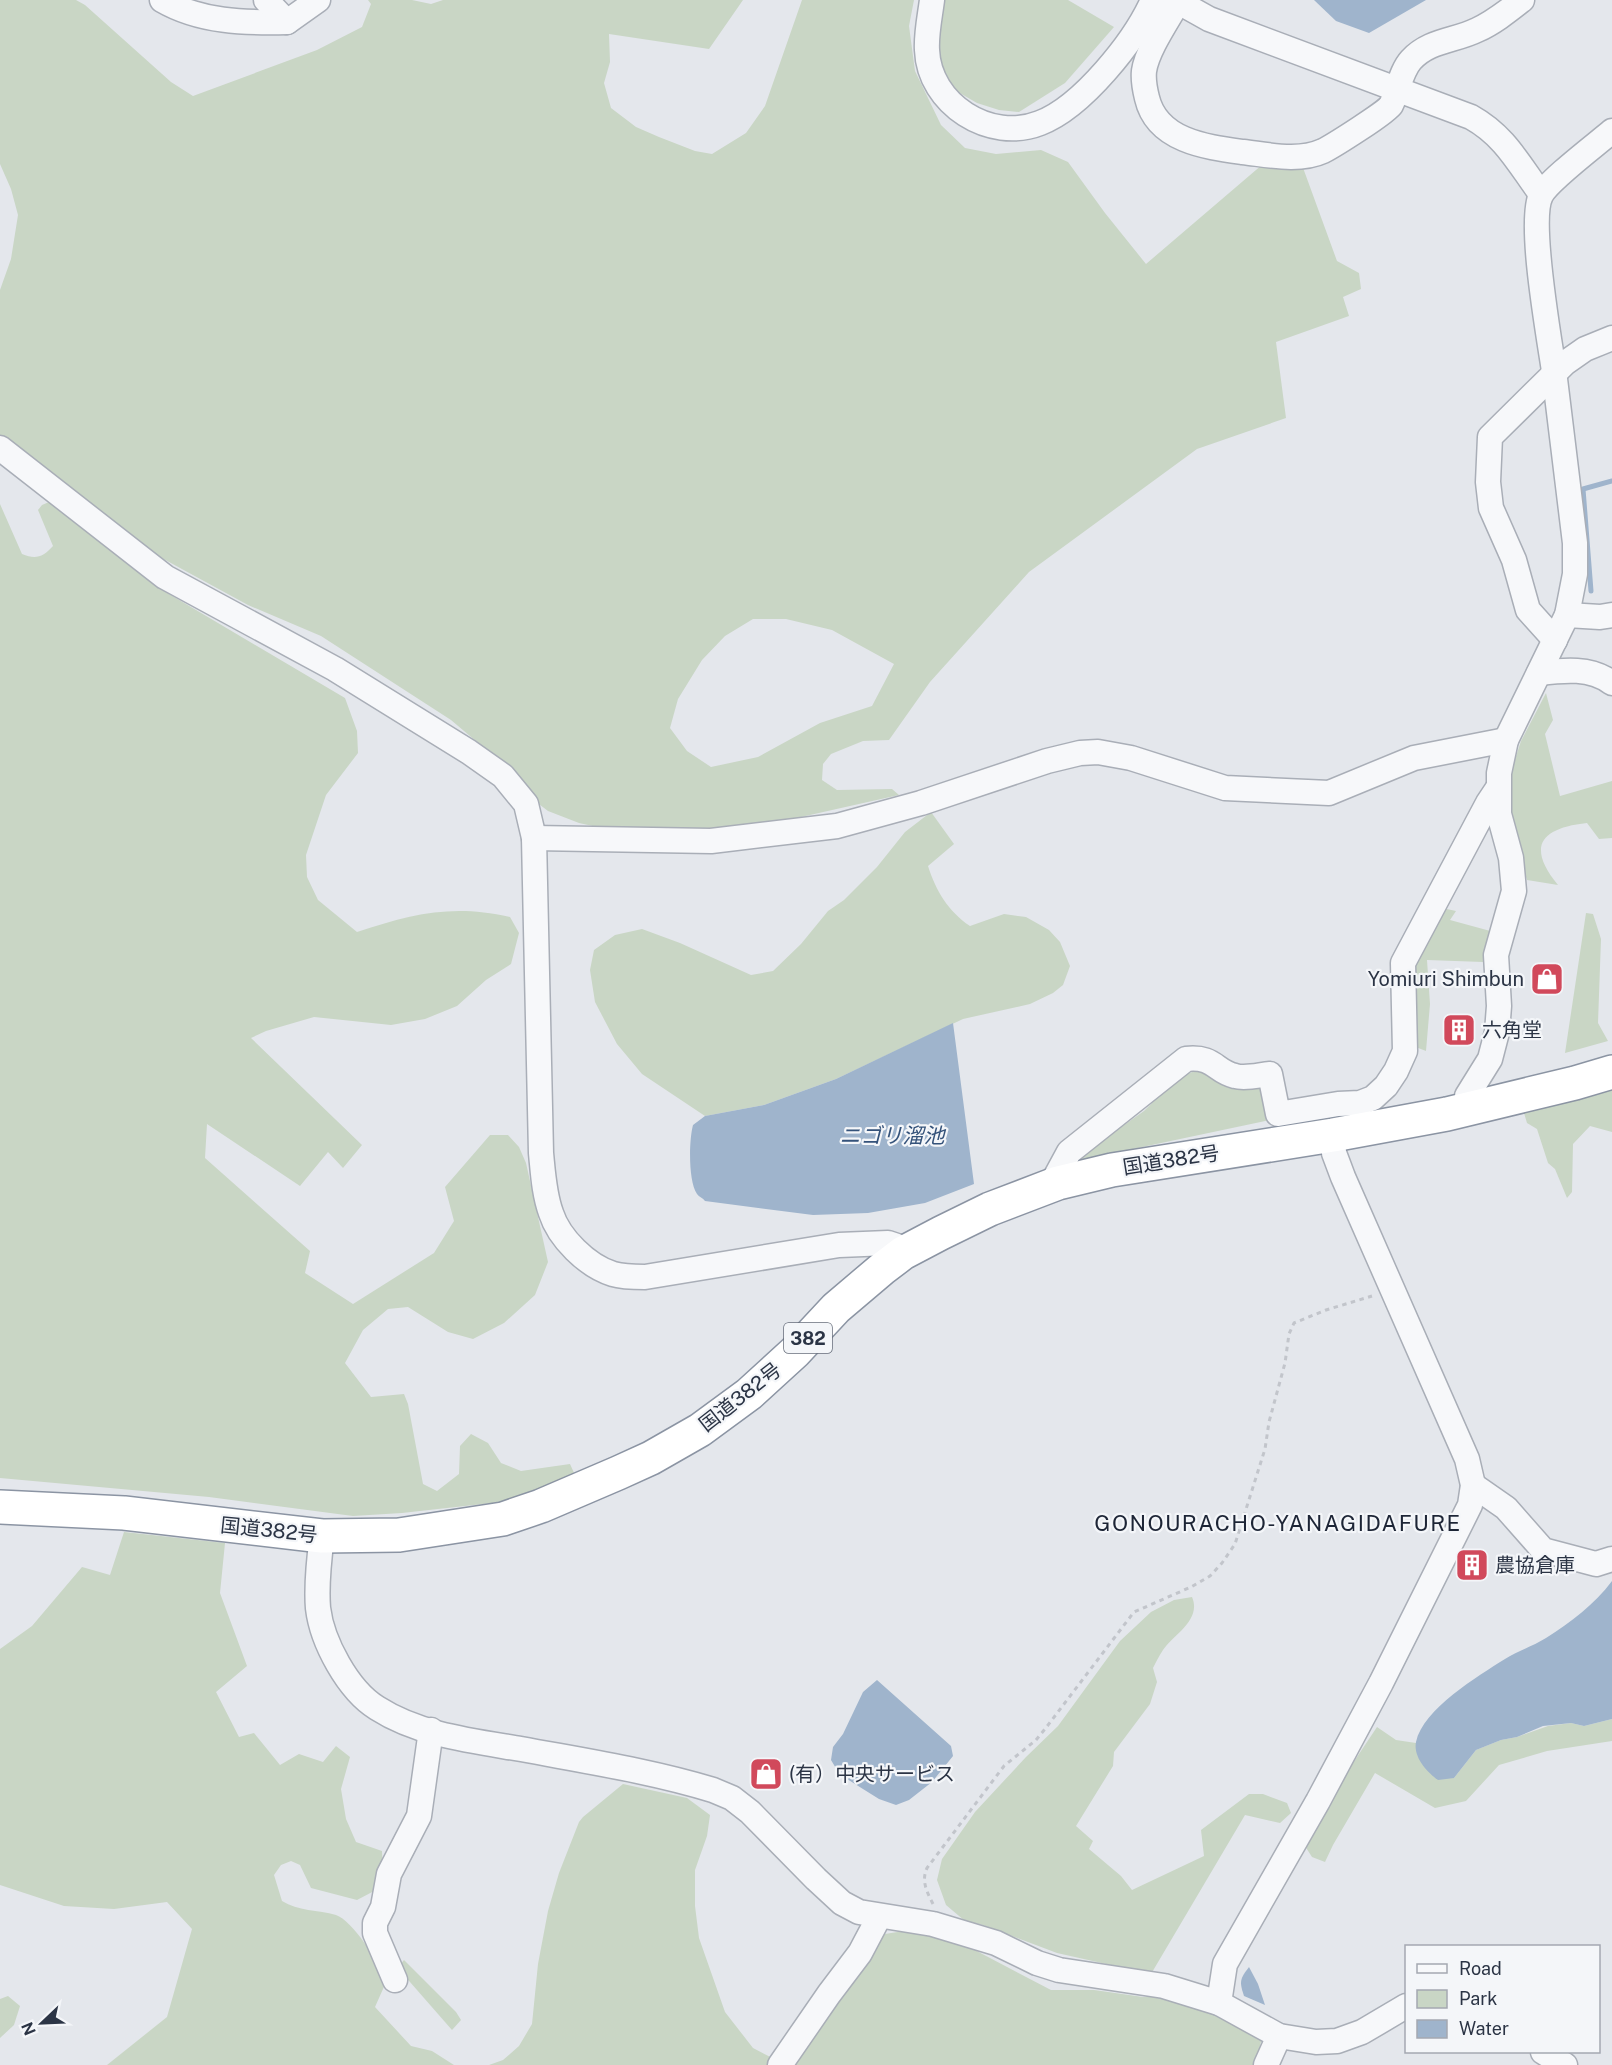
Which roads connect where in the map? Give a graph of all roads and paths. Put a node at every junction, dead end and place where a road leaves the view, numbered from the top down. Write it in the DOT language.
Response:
graph roads {
  1 [pos="162,0"];
  2 [pos="266,0"];
  3 [pos="318,0"];
  4 [pos="932,0"];
  5 [pos="1153,0"];
  6 [pos="1522,0"];
  7 [pos="1176,1"];
  8 [pos="287,22"];
  9 [pos="1396,91"];
  10 [pos="1612,131"];
  11 [pos="1541,194"];
  12 [pos="1612,338"];
  13 [pos="1554,373"];
  14 [pos="0,448"];
  15 [pos="1567,615"];
  16 [pos="1612,615"];
  17 [pos="1555,640"];
  18 [pos="1539,673"];
  19 [pos="1612,682"];
  20 [pos="1506,740"];
  21 [pos="1498,788"];
  22 [pos="534,838"];
  23 [pos="1612,1072"];
  24 [pos="1468,1109"];
  25 [pos="1333,1135"];
  26 [pos="1058,1183"];
  27 [pos="903,1253"];
  28 [pos="1392,1289"];
  29 [pos="1473,1485"];
  30 [pos="0,1507"];
  31 [pos="322,1536"];
  32 [pos="1612,1558"];
  33 [pos="431,1730"];
  34 [pos="879,1917"];
  35 [pos="933,1924"];
  36 [pos="395,1980"];
  37 [pos="1218,2003"];
  38 [pos="1405,2007"];
  39 [pos="1279,2036"];
  40 [pos="1545,2053"];
  41 [pos="780,2065"];
  42 [pos="1266,2065"];
  43 [pos="1565,2065"];
  1 -- 8 [label="street"];
  2 -- 8 [label="street"];
  3 -- 8 [label="street"];
  4 -- 5 [label="street"];
  6 -- 9 [label="street"];
  7 -- 9 [label="street"];
  7 -- 9 [label="street"];
  9 -- 11 [label="street"];
  10 -- 11 [label="street"];
  11 -- 13 [label="street"];
  12 -- 13 [label="street"];
  13 -- 15 [label="street"];
  13 -- 17 [label="street"];
  14 -- 22 [label="street"];
  15 -- 16 [label="street"];
  15 -- 17 [label="street"];
  17 -- 18 [label="street"];
  18 -- 19 [label="street"];
  18 -- 20 [label="street"];
  20 -- 21 [label="street"];
  20 -- 22 [label="street"];
  21 -- 24 [label="street"];
  21 -- 26 [label="street"];
  22 -- 27 [label="street"];
  23 -- 24 [label="highway, 国道382号 / 382"];
  24 -- 25 [label="highway, 国道382号 / 382"];
  25 -- 26 [label="highway, 国道382号 / 382"];
  25 -- 28 [label="street"];
  26 -- 27 [label="highway, 国道382号 / 382"];
  27 -- 31 [label="highway, 国道382号 / 382"];
  28 -- 29 [label="street"];
  28 -- 35 [label="path"];
  29 -- 32 [label="street"];
  29 -- 37 [label="street"];
  30 -- 31 [label="highway, 国道382号 / 382"];
  31 -- 33 [label="street"];
  33 -- 34 [label="street"];
  33 -- 36 [label="street"];
  34 -- 35 [label="street"];
  34 -- 41 [label="street"];
  35 -- 37 [label="street"];
  37 -- 39 [label="street"];
  38 -- 39 [label="street"];
  39 -- 42 [label="street"];
  40 -- 43 [label="street"];
}
